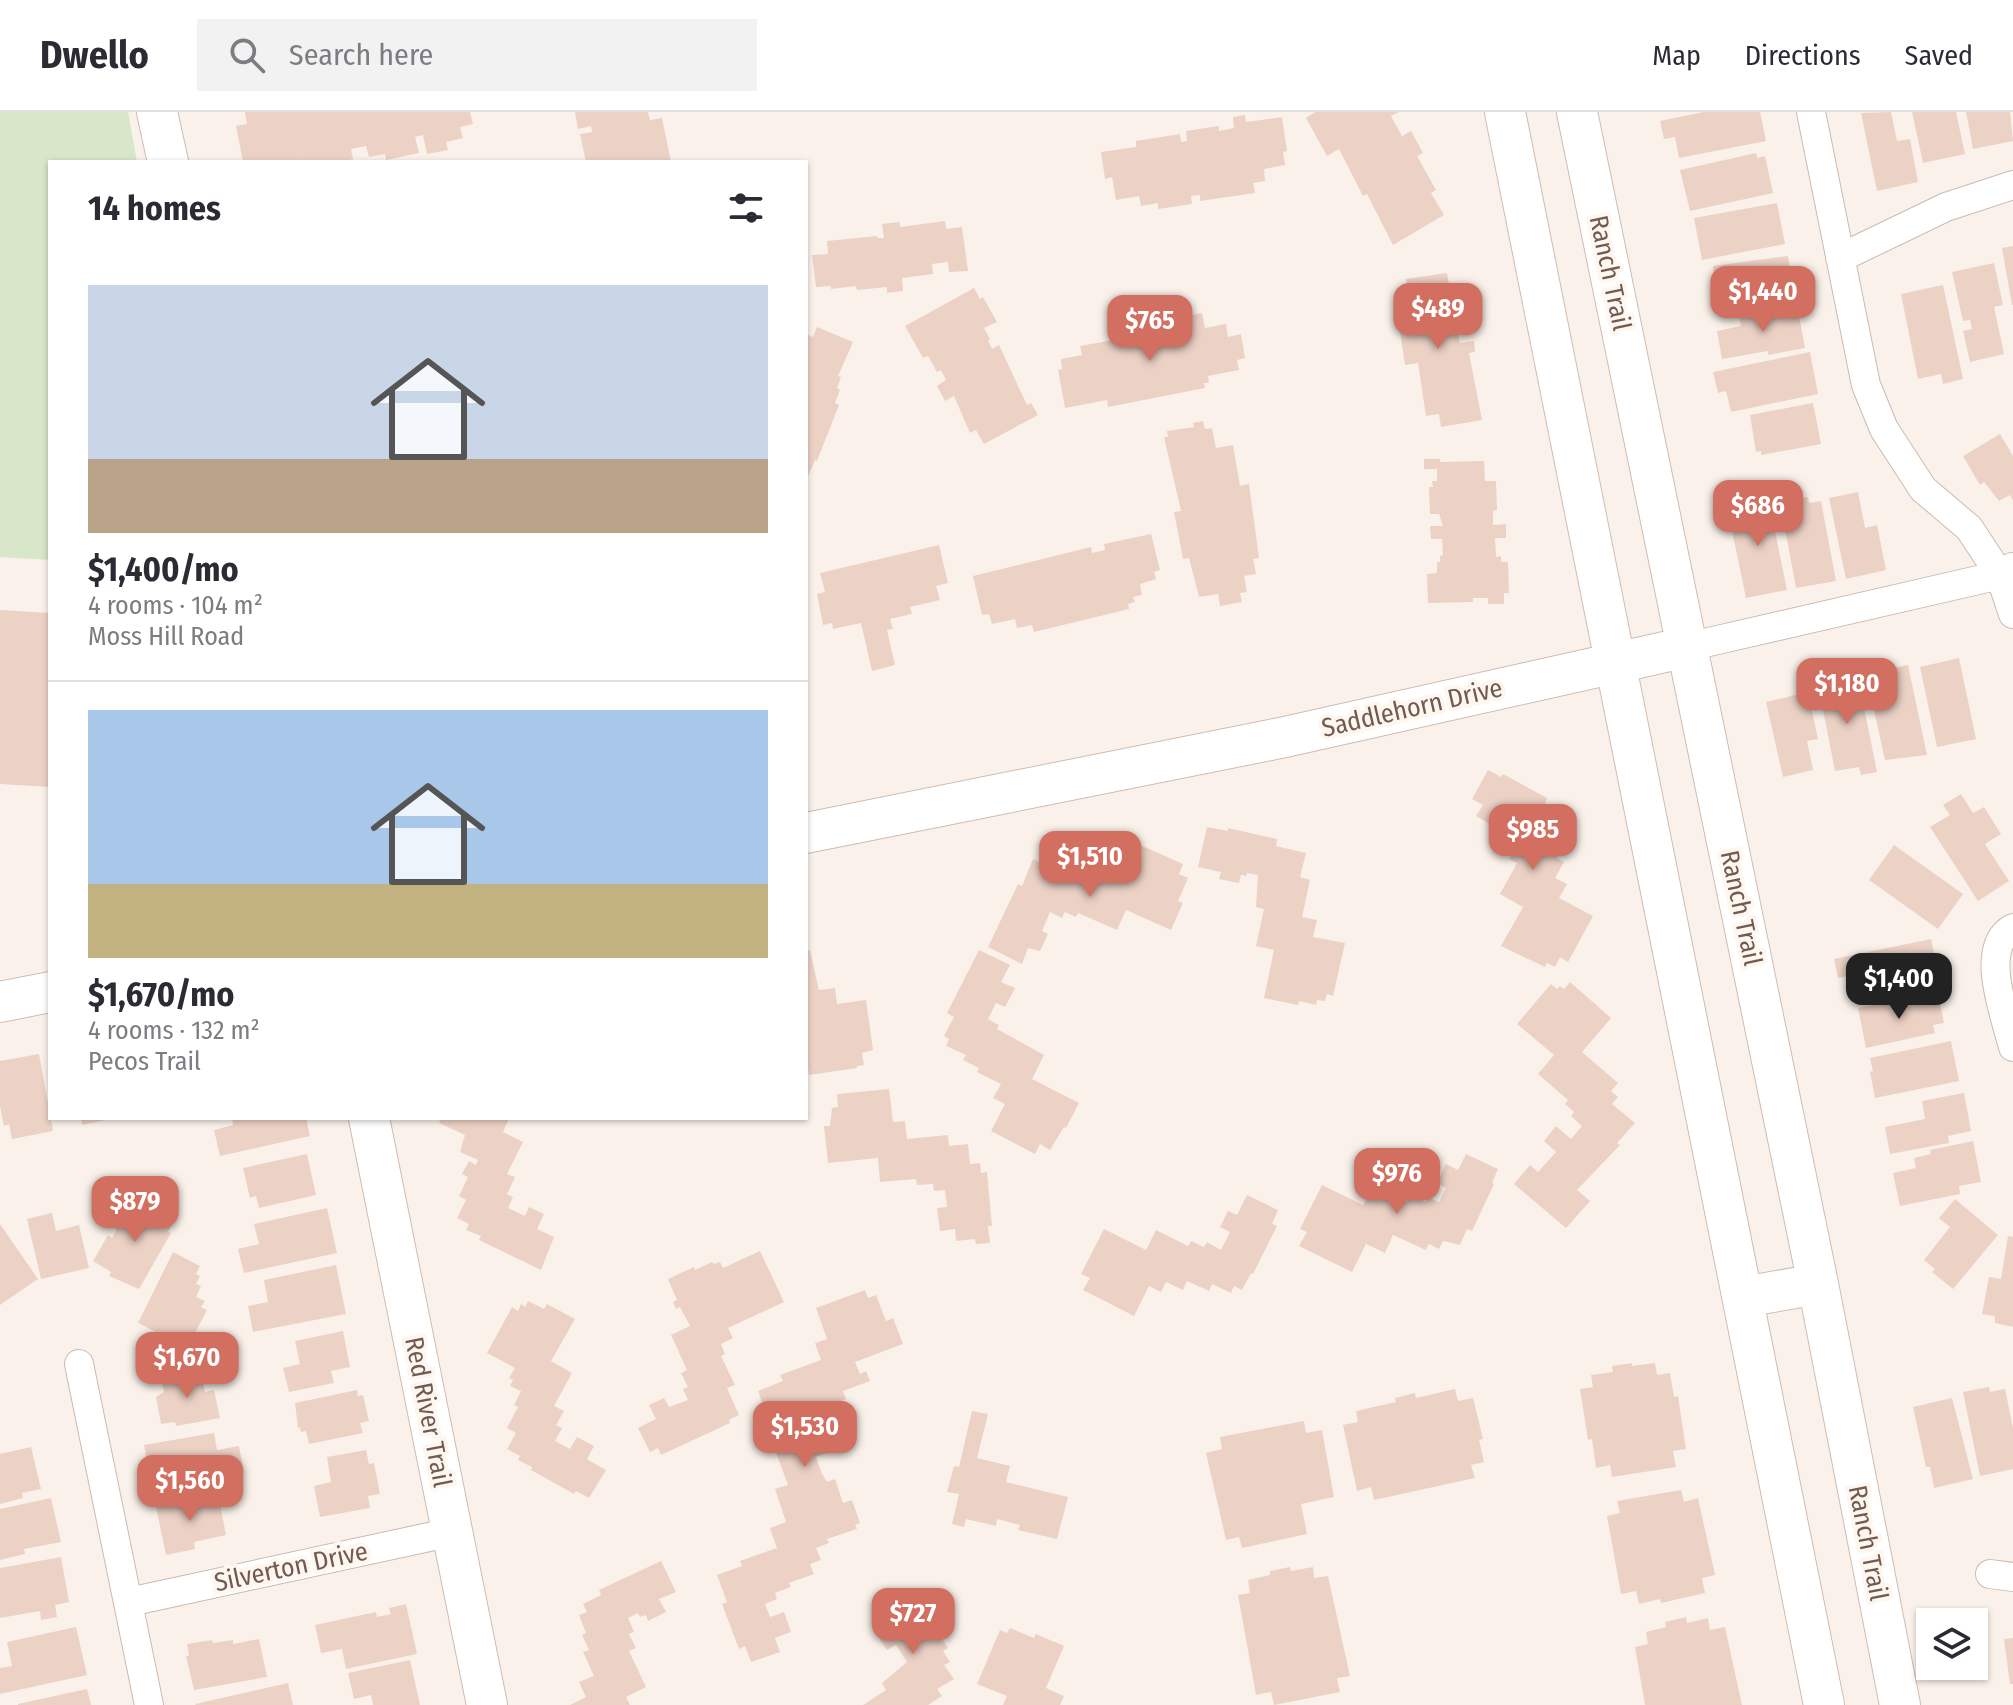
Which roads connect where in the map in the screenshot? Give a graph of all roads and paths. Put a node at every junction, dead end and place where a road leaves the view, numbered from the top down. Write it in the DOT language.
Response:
graph roads {
  1 [pos="157,112"];
  2 [pos="1505,112"];
  3 [pos="1577,112"];
  4 [pos="1811,112"];
  5 [pos="168,160"];
  6 [pos="2013,185"];
  7 [pos="1840,258"];
  8 [pos="2007,571"];
  9 [pos="2013,614"];
  10 [pos="1687,647"];
  11 [pos="1616,662"];
  12 [pos="808,833"];
  13 [pos="2013,928"];
  14 [pos="48,992"];
  15 [pos="0,1002"];
  16 [pos="2013,1047"];
  17 [pos="369,1120"];
  18 [pos="1818,1284"];
  19 [pos="1743,1297"];
  20 [pos="79,1364"];
  21 [pos="452,1532"];
  22 [pos="129,1602"];
  23 [pos="1888,1646"];
  24 [pos="149,1705"];
  25 [pos="487,1705"];
  26 [pos="1824,1705"];
  27 [pos="1900,1705"];
  28 [pos="1926,1705"];
  1 -- 5 [label="main road"];
  2 -- 11 [label="main road"];
  3 -- 10 [label="main road, Ranch Trail"];
  4 -- 7 [label="street"];
  6 -- 7 [label="street"];
  7 -- 8 [label="street"];
  8 -- 9 [label="street"];
  8 -- 10 [label="street, Saddlehorn Drive"];
  10 -- 11 [label="main road, Saddlehorn Drive"];
  10 -- 18 [label="main road, Ranch Trail"];
  11 -- 12 [label="main road, Saddlehorn Drive"];
  11 -- 19 [label="main road"];
  13 -- 16 [label="street"];
  14 -- 15 [label="main road"];
  17 -- 21 [label="main road, Red River Trail"];
  18 -- 19 [label="main road"];
  18 -- 23 [label="main road, Ranch Trail"];
  19 -- 26 [label="main road"];
  20 -- 22 [label="street"];
  21 -- 22 [label="street, Silverton Drive"];
  21 -- 25 [label="main road, Red River Trail"];
  22 -- 24 [label="street"];
  23 -- 27 [label="main road, Ranch Trail"];
  23 -- 28 [label="main road"];
}
